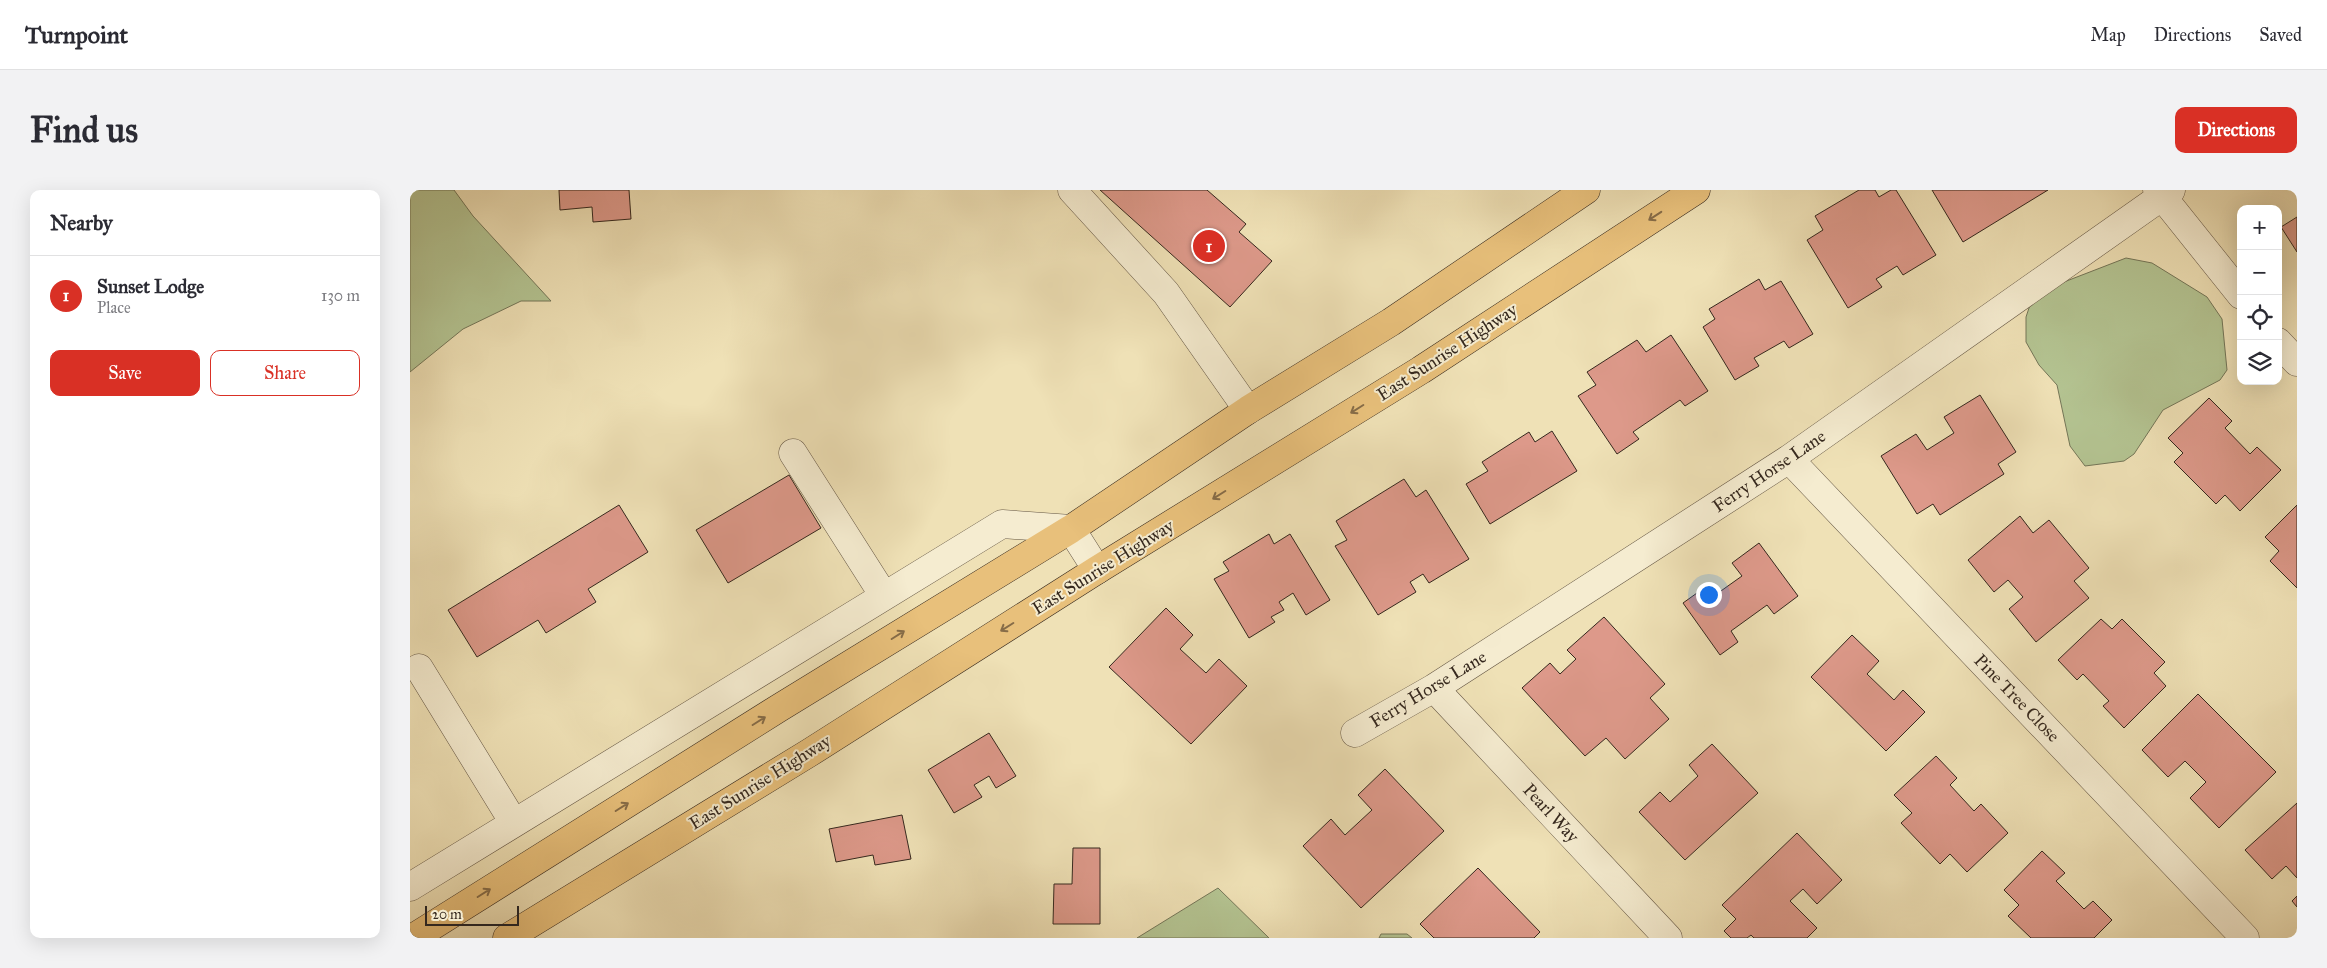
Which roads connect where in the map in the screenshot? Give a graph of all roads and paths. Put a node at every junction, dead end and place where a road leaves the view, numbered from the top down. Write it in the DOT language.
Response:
graph roads {
  1 [pos="1072,190"];
  2 [pos="1586,190"];
  3 [pos="1696,190"];
  4 [pos="2163,192"];
  5 [pos="2237,290"];
  6 [pos="2282,346"];
  7 [pos="2297,362"];
  8 [pos="1248,410"];
  9 [pos="793,453"];
  10 [pos="1789,459"];
  11 [pos="1071,529"];
  12 [pos="1097,570"];
  13 [pos="884,596"];
  14 [pos="419,668"];
  15 [pos="1434,688"];
  16 [pos="1355,733"];
  17 [pos="514,823"];
  18 [pos="410,887"];
  19 [pos="413,938"];
  20 [pos="507,938"];
  21 [pos="1668,938"];
  22 [pos="2245,938"];
  1 -- 8 [label="street"];
  2 -- 8 [label="main road"];
  3 -- 12 [label="main road, East Sunrise Highway, one-way"];
  4 -- 5 [label="street"];
  4 -- 10 [label="street, Ferry Horse Lane"];
  6 -- 7 [label="street"];
  8 -- 11 [label="main road"];
  9 -- 13 [label="street"];
  10 -- 15 [label="street, Ferry Horse Lane"];
  10 -- 22 [label="street, Pine Tree Close"];
  11 -- 12 [label="street"];
  11 -- 13 [label="street"];
  19 -- 11 [label="main road, one-way"];
  12 -- 20 [label="main road, East Sunrise Highway, one-way"];
  13 -- 17 [label="street"];
  14 -- 17 [label="street"];
  15 -- 16 [label="street, Ferry Horse Lane"];
  15 -- 21 [label="street, Pearl Way"];
  17 -- 18 [label="street"];
}
